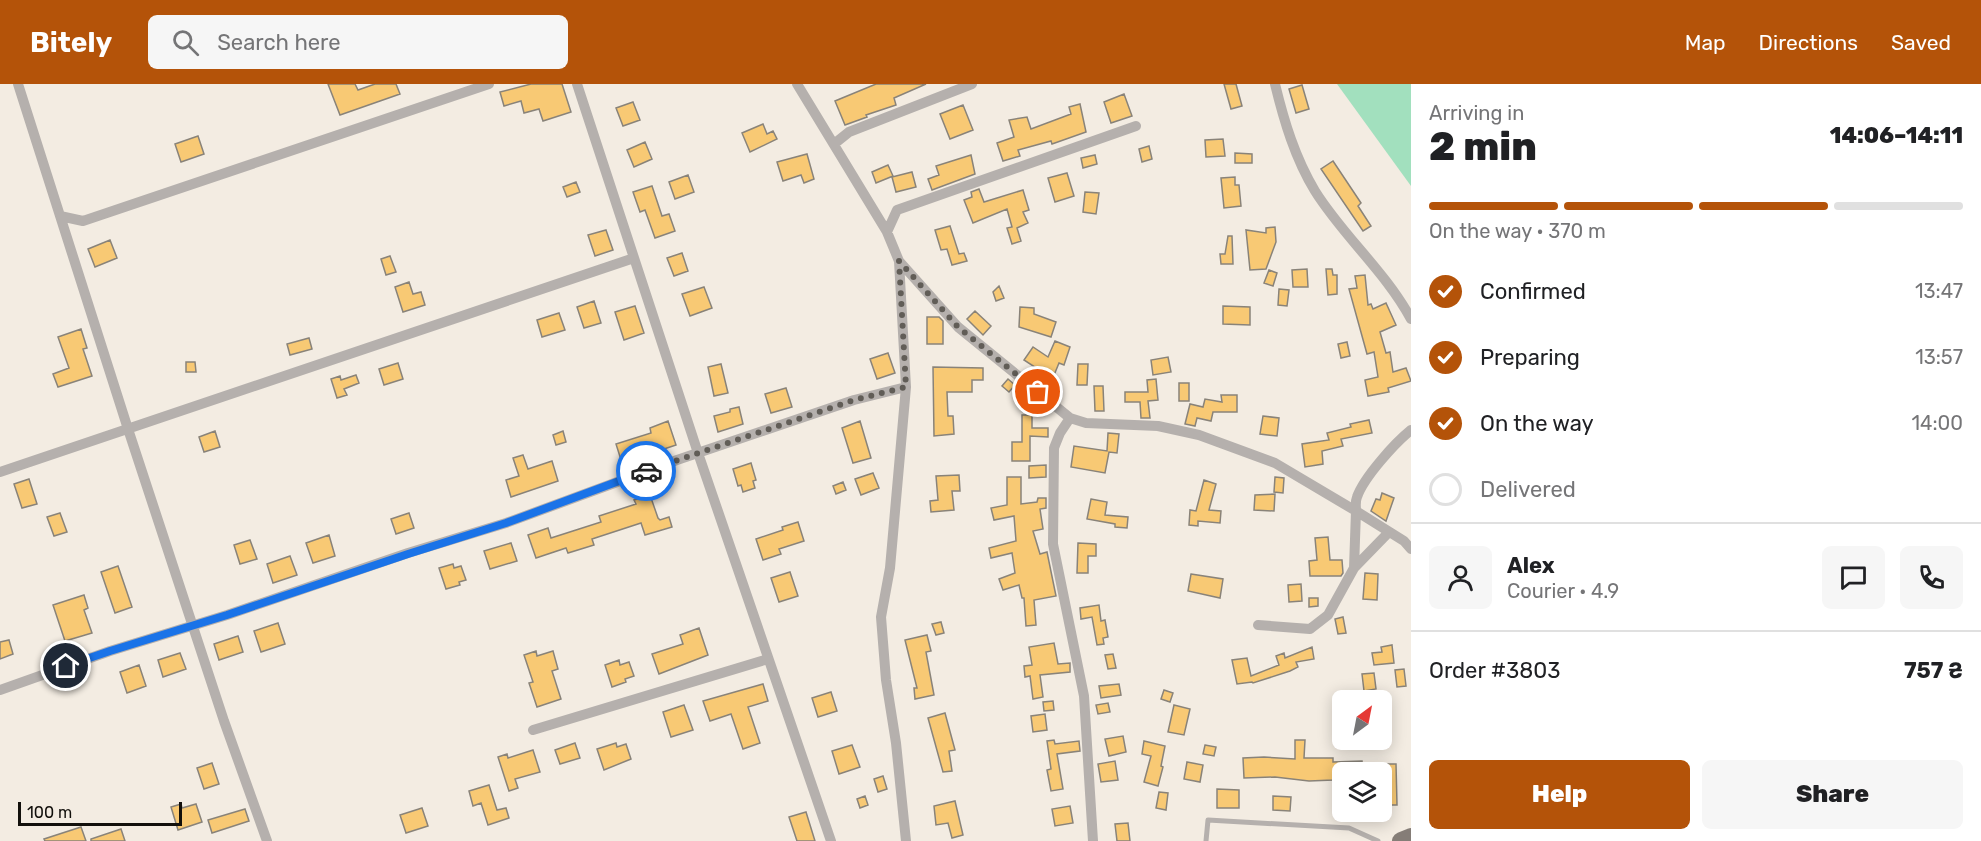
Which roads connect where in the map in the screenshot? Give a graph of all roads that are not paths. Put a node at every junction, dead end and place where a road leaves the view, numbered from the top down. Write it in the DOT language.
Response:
graph roads {
  1 [pos="18,84"];
  2 [pos="489,84"];
  3 [pos="577,84"];
  4 [pos="796,84"];
  5 [pos="972,84"];
  6 [pos="1275,84"];
  7 [pos="1136,126"];
  8 [pos="834,144"];
  9 [pos="60,216"];
  10 [pos="887,232"];
  11 [pos="634,258"];
  12 [pos="899,261"];
  13 [pos="1411,318"];
  14 [pos="906,387"];
  15 [pos="1070,418"];
  16 [pos="128,429"];
  17 [pos="1411,430"];
  18 [pos="698,453"];
  19 [pos="0,472"];
  20 [pos="1356,511"];
  21 [pos="1389,532"];
  22 [pos="1411,549"];
  23 [pos="1354,568"];
  24 [pos="193,625"];
  25 [pos="1258,625"];
  26 [pos="768,659"];
  27 [pos="0,690"];
  28 [pos="533,730"];
  29 [pos="1411,837"];
  30 [pos="267,841"];
  31 [pos="831,841"];
  32 [pos="906,841"];
  33 [pos="1093,841"];
  34 [pos="1206,841"];
  35 [pos="1378,841"];
  36 [pos="1401,841"];
  1 -- 9 [label="street"];
  2 -- 9 [label="street"];
  3 -- 11 [label="street"];
  4 -- 8 [label="street"];
  5 -- 8 [label="street"];
  6 -- 13 [label="street"];
  7 -- 10 [label="street"];
  8 -- 10 [label="street"];
  9 -- 16 [label="street"];
  10 -- 12 [label="street"];
  11 -- 16 [label="street"];
  11 -- 18 [label="street"];
  12 -- 14 [label="street"];
  12 -- 15 [label="street"];
  14 -- 18 [label="street"];
  14 -- 32 [label="street"];
  15 -- 20 [label="street"];
  15 -- 33 [label="street"];
  16 -- 19 [label="street"];
  16 -- 24 [label="street"];
  17 -- 20 [label="street"];
  18 -- 24 [label="street"];
  18 -- 26 [label="street"];
  20 -- 21 [label="street"];
  20 -- 23 [label="street"];
  21 -- 22 [label="street"];
  21 -- 23 [label="street"];
  23 -- 25 [label="street"];
  24 -- 27 [label="street"];
  24 -- 30 [label="street"];
  26 -- 28 [label="street"];
  26 -- 31 [label="street"];
  29 -- 36 [label="main road"];
  34 -- 35 [label="lane"];
}
